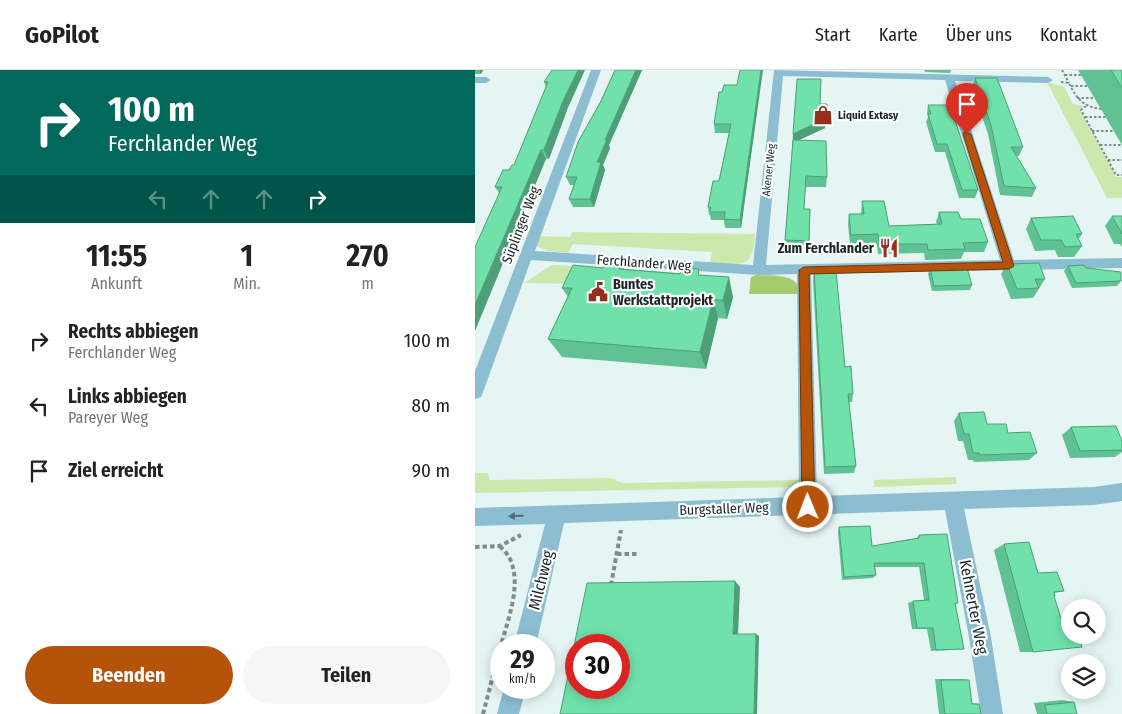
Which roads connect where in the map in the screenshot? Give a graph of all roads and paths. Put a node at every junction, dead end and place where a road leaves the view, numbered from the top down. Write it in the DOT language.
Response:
graph roads {
  1 [pos="597,70"];
  2 [pos="1062,70"];
  3 [pos="779,71"];
  4 [pos="1065,75"];
  5 [pos="1081,75"];
  6 [pos="949,77"];
  7 [pos="1048,80"];
  8 [pos="1069,83"];
  9 [pos="1071,86"];
  10 [pos="1088,86"];
  11 [pos="1077,98"];
  12 [pos="1095,98"];
  13 [pos="1086,106"];
  14 [pos="1112,109"];
  15 [pos="1085,117"];
  16 [pos="1106,117"];
  17 [pos="1092,131"];
  18 [pos="1114,131"];
  19 [pos="1100,145"];
  20 [pos="1122,145"];
  21 [pos="1108,160"];
  22 [pos="1122,160"];
  23 [pos="1122,175"];
  24 [pos="527,255"];
  25 [pos="1122,263"];
  26 [pos="1009,266"];
  27 [pos="759,270"];
  28 [pos="804,270"];
  29 [pos="475,392"];
  30 [pos="1122,492"];
  31 [pos="953,501"];
  32 [pos="808,507"];
  33 [pos="557,515"];
  34 [pos="475,517"];
  35 [pos="621,528"];
  36 [pos="500,546"];
  37 [pos="617,554"];
  38 [pos="639,554"];
  39 [pos="610,588"];
  40 [pos="504,634"];
  41 [pos="528,634"];
  42 [pos="490,687"];
  43 [pos="512,699"];
  44 [pos="483,714"];
  45 [pos="508,714"];
  46 [pos="992,714"];
  1 -- 24 [label="street, Süplinger Weg"];
  2 -- 4 [label="path"];
  3 -- 6 [label="street"];
  3 -- 27 [label="street, Akener Weg"];
  4 -- 5 [label="path"];
  4 -- 8 [label="path"];
  6 -- 7 [label="street"];
  6 -- 26 [label="street"];
  7 -- 8 [label="path"];
  8 -- 9 [label="path"];
  9 -- 10 [label="path"];
  9 -- 11 [label="path"];
  11 -- 12 [label="path"];
  11 -- 13 [label="path"];
  13 -- 14 [label="path"];
  13 -- 15 [label="path"];
  15 -- 16 [label="path"];
  15 -- 17 [label="path"];
  17 -- 18 [label="path"];
  17 -- 19 [label="path"];
  19 -- 20 [label="path"];
  19 -- 21 [label="path"];
  21 -- 22 [label="path"];
  21 -- 23 [label="path"];
  24 -- 27 [label="street, Ferchlander Weg"];
  24 -- 29 [label="street, Süplinger Weg"];
  25 -- 26 [label="street, Ferchlander Weg"];
  26 -- 28 [label="street, Ferchlander Weg"];
  27 -- 28 [label="street, Ferchlander Weg"];
  28 -- 32 [label="street"];
  30 -- 31 [label="street, Burgstaller Weg"];
  31 -- 32 [label="street, Burgstaller Weg"];
  31 -- 46 [label="street, Kehnerter Weg"];
  32 -- 33 [label="street, Burgstaller Weg"];
  33 -- 34 [label="street, Burgstaller Weg, one-way"];
  33 -- 41 [label="street, Milchweg"];
  35 -- 37 [label="path"];
  36 -- 40 [label="path"];
  37 -- 38 [label="path"];
  37 -- 39 [label="path"];
  42 -- 44 [label="path"];
  43 -- 45 [label="street"];
}
